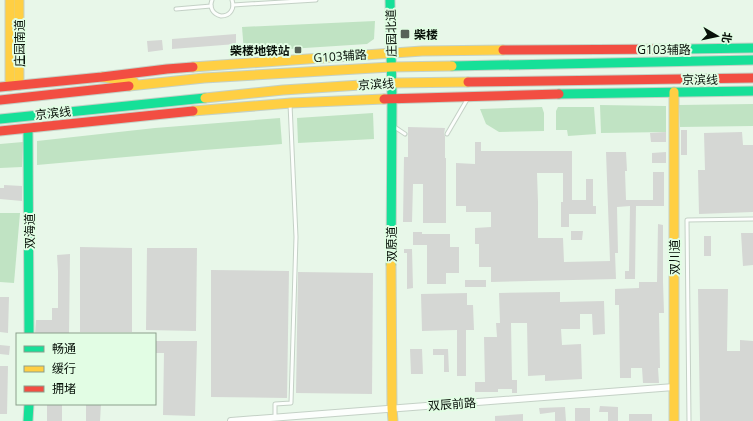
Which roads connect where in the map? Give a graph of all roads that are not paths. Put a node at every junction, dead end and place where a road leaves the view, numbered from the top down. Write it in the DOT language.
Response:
graph roads {
  1 [pos="10,0"];
  2 [pos="19,0"];
  3 [pos="212,0"];
  4 [pos="232,0"];
  5 [pos="316,0"];
  6 [pos="390,0"];
  7 [pos="233,5"];
  8 [pos="211,6"];
  9 [pos="176,10"];
  10 [pos="753,48"];
  11 [pos="391,53"];
  12 [pos="753,60"];
  13 [pos="391,67"];
  14 [pos="102,77"];
  15 [pos="753,78"];
  16 [pos="392,83"];
  17 [pos="151,84"];
  18 [pos="15,86"];
  19 [pos="0,87"];
  20 [pos="753,91"];
  21 [pos="674,92"];
  22 [pos="469,96"];
  23 [pos="392,98"];
  24 [pos="0,100"];
  25 [pos="290,104"];
  26 [pos="106,108"];
  27 [pos="0,119"];
  28 [pos="59,125"];
  29 [pos="392,125"];
  30 [pos="28,129"];
  31 [pos="0,131"];
  32 [pos="405,134"];
  33 [pos="447,134"];
  34 [pos="753,219"];
  35 [pos="29,333"];
  36 [pos="674,387"];
  37 [pos="28,405"];
  38 [pos="392,408"];
  39 [pos="275,418"];
  40 [pos="248,420"];
  41 [pos="28,421"];
  42 [pos="231,421"];
  43 [pos="393,421"];
  44 [pos="674,421"];
  45 [pos="689,421"];
  1 -- 18 [label="main road"];
  2 -- 18 [label="main road, 庄园南道"];
  3 -- 8 [label="lane"];
  4 -- 7 [label="lane"];
  5 -- 7 [label="lane"];
  6 -- 11 [label="main road, 庄园北道"];
  7 -- 8 [label="lane"];
  8 -- 9 [label="lane"];
  10 -- 11 [label="main road, G103辅路"];
  11 -- 13 [label="main road, 庄园北道"];
  11 -- 14 [label="main road, G103辅路"];
  12 -- 13 [label="main road, 京滨线"];
  13 -- 16 [label="main road, 双原道"];
  13 -- 17 [label="main road, 京滨线"];
  14 -- 17 [label="main road"];
  14 -- 18 [label="main road, G103辅路"];
  15 -- 16 [label="main road, 京滨线"];
  16 -- 23 [label="main road, 双原道"];
  16 -- 26 [label="main road, 京滨线"];
  17 -- 24 [label="main road, 京滨线"];
  18 -- 19 [label="main road, G103辅路"];
  20 -- 21 [label="main road"];
  21 -- 22 [label="main road"];
  21 -- 36 [label="main road, 双川道"];
  22 -- 23 [label="main road"];
  22 -- 33 [label="lane"];
  23 -- 25 [label="main road"];
  23 -- 29 [label="main road, 双原道"];
  25 -- 28 [label="main road"];
  25 -- 39 [label="lane"];
  26 -- 27 [label="main road, 京滨线"];
  26 -- 28 [label="main road"];
  28 -- 30 [label="main road"];
  29 -- 32 [label="lane"];
  29 -- 38 [label="main road, 双原道"];
  30 -- 31 [label="main road"];
  30 -- 35 [label="main road, 双海道"];
  34 -- 45 [label="lane"];
  36 -- 38 [label="street, 双辰前路"];
  36 -- 44 [label="main road, 双川道"];
  37 -- 41 [label="main road"];
  38 -- 39 [label="street, 双辰前路"];
  38 -- 43 [label="main road, 双原道"];
  39 -- 40 [label="street, 双辰前路"];
  40 -- 42 [label="street, 双辰前路"];
}
